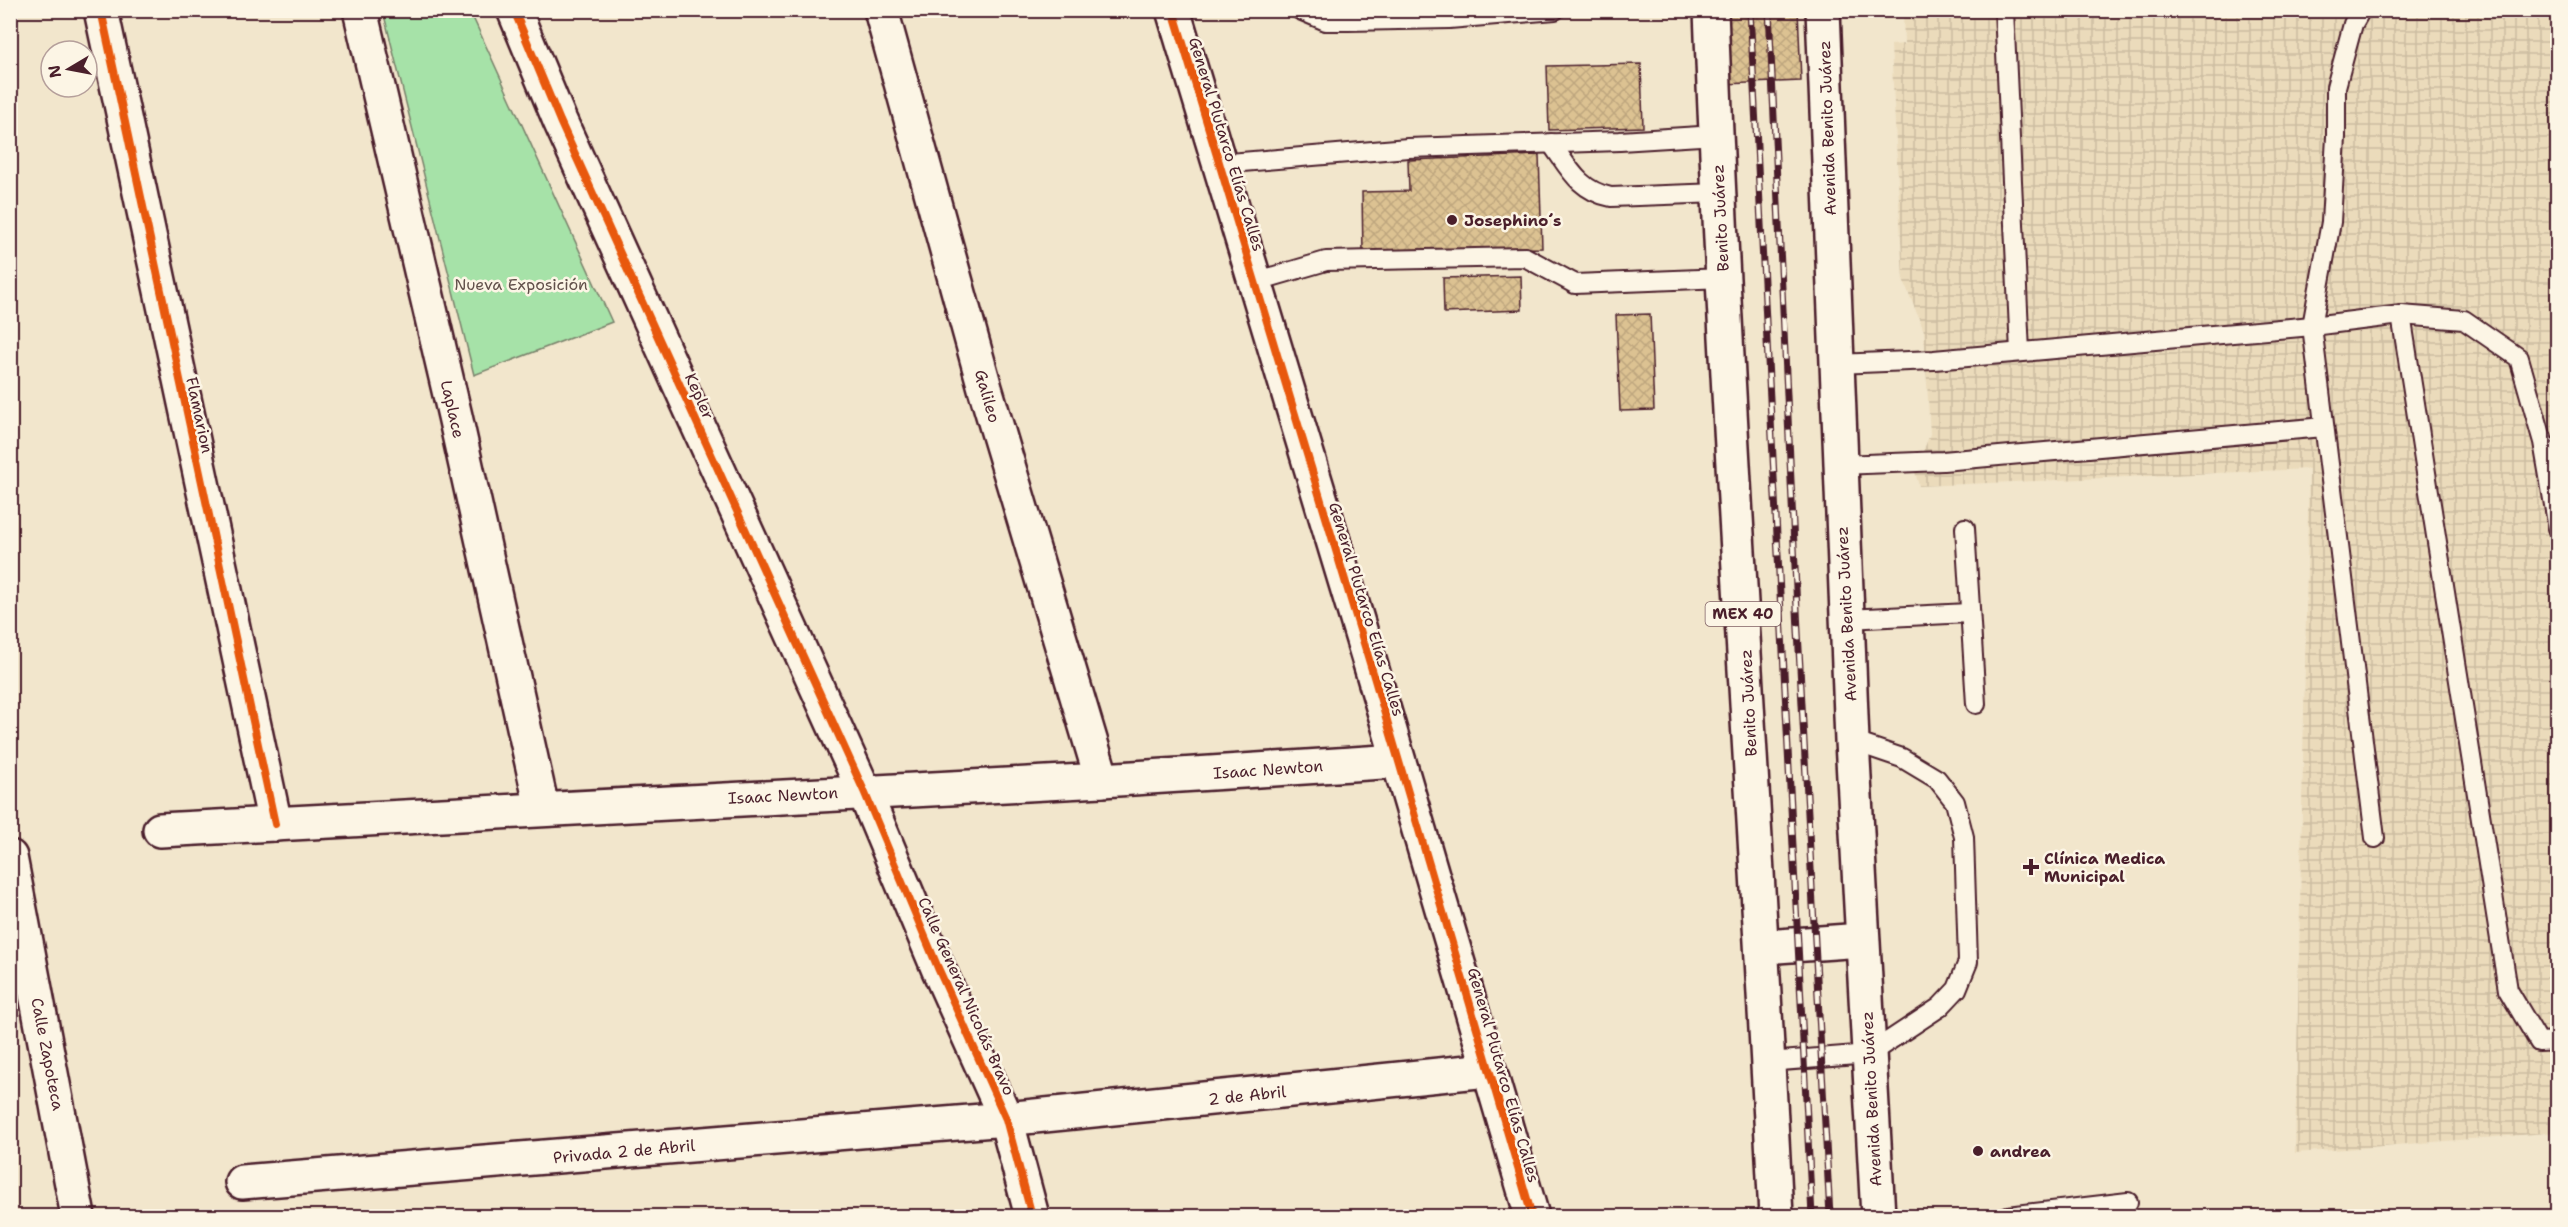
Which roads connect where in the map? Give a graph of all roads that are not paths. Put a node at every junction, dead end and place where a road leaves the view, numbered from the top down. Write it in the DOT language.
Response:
graph roads {
  1 [pos="101,10"];
  2 [pos="360,10"];
  3 [pos="514,10"];
  4 [pos="881,10"];
  5 [pos="1173,10"];
  6 [pos="1300,10"];
  7 [pos="1555,10"];
  8 [pos="1711,10"];
  9 [pos="1823,10"];
  10 [pos="2004,10"];
  11 [pos="2361,10"];
  12 [pos="1546,11"];
  13 [pos="1443,15"];
  14 [pos="1716,135"];
  15 [pos="1551,143"];
  16 [pos="1218,164"];
  17 [pos="1719,193"];
  18 [pos="1724,278"];
  19 [pos="1254,282"];
  20 [pos="2401,315"];
  21 [pos="2312,326"];
  22 [pos="2020,352"];
  23 [pos="1836,364"];
  24 [pos="2324,427"];
  25 [pos="1840,465"];
  26 [pos="1965,528"];
  27 [pos="2558,528"];
  28 [pos="1969,613"];
  29 [pos="1847,618"];
  30 [pos="1976,704"];
  31 [pos="1852,741"];
  32 [pos="1398,761"];
  33 [pos="1102,780"];
  34 [pos="864,791"];
  35 [pos="542,808"];
  36 [pos="275,824"];
  37 [pos="160,830"];
  38 [pos="2375,838"];
  39 [pos="10,857"];
  40 [pos="1862,940"];
  41 [pos="1763,947"];
  42 [pos="2558,1041"];
  43 [pos="1869,1054"];
  44 [pos="1769,1062"];
  45 [pos="1488,1070"];
  46 [pos="1006,1119"];
  47 [pos="242,1182"];
  48 [pos="2128,1202"];
  49 [pos="78,1216"];
  50 [pos="1032,1216"];
  51 [pos="1532,1216"];
  52 [pos="1776,1216"];
  53 [pos="1878,1216"];
  54 [pos="2008,1216"];
  1 -- 36 [label="street, Flamarion"];
  2 -- 35 [label="street, Laplace"];
  3 -- 34 [label="street, Kepler"];
  4 -- 33 [label="street, Galileo"];
  5 -- 16 [label="street, General Plutarco Elías Calles"];
  6 -- 13 [label="lane"];
  7 -- 12 [label="lane"];
  8 -- 14 [label="street, Benito Juárez / MEX 40"];
  9 -- 23 [label="street, Avenida Benito Juárez"];
  10 -- 22 [label="lane"];
  11 -- 21 [label="lane"];
  12 -- 13 [label="lane"];
  14 -- 15 [label="lane"];
  14 -- 17 [label="street, Benito Juárez / MEX 40"];
  15 -- 16 [label="lane"];
  15 -- 17 [label="lane"];
  16 -- 19 [label="street, General Plutarco Elías Calles"];
  17 -- 18 [label="street, Benito Juárez / MEX 40"];
  18 -- 19 [label="lane"];
  18 -- 41 [label="street, Benito Juárez / MEX 40"];
  19 -- 32 [label="street, General Plutarco Elías Calles"];
  20 -- 21 [label="lane"];
  20 -- 27 [label="lane"];
  20 -- 42 [label="lane"];
  21 -- 22 [label="lane"];
  21 -- 24 [label="lane"];
  22 -- 23 [label="lane"];
  23 -- 25 [label="street, Avenida Benito Juárez"];
  24 -- 25 [label="lane"];
  24 -- 38 [label="lane"];
  25 -- 29 [label="street, Avenida Benito Juárez"];
  26 -- 28 [label="lane"];
  28 -- 29 [label="lane"];
  28 -- 30 [label="lane"];
  29 -- 31 [label="street, Avenida Benito Juárez"];
  31 -- 40 [label="street, Avenida Benito Juárez"];
  31 -- 43 [label="lane"];
  32 -- 33 [label="street, Isaac Newton"];
  32 -- 45 [label="street, General Plutarco Elías Calles"];
  33 -- 34 [label="street, Isaac Newton"];
  34 -- 35 [label="street, Isaac Newton"];
  34 -- 46 [label="street, Calle General Nicolás Bravo"];
  35 -- 36 [label="street, Isaac Newton"];
  36 -- 37 [label="street, Isaac Newton"];
  39 -- 49 [label="street, Calle Zapoteca"];
  40 -- 41 [label="street"];
  40 -- 43 [label="street, Avenida Benito Juárez"];
  41 -- 44 [label="street, Benito Juárez / MEX 40"];
  43 -- 44 [label="lane"];
  43 -- 53 [label="street, Avenida Benito Juárez"];
  44 -- 52 [label="street, Benito Juárez / MEX 40"];
  45 -- 46 [label="street, 2 de Abril"];
  45 -- 51 [label="street, General Plutarco Elías Calles"];
  46 -- 47 [label="street, Privada 2 de Abril"];
  46 -- 50 [label="street, Calle General Nicolás Bravo"];
  48 -- 54 [label="lane"];
}
